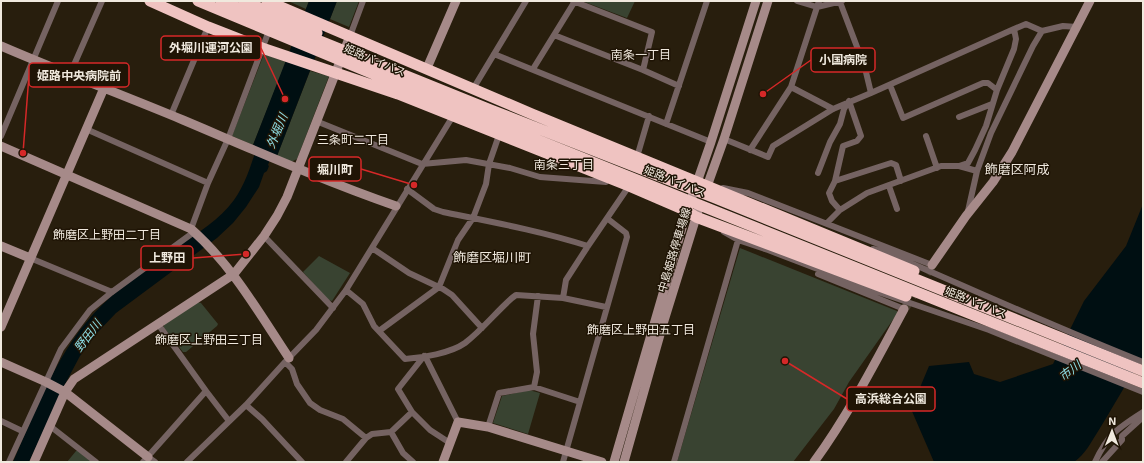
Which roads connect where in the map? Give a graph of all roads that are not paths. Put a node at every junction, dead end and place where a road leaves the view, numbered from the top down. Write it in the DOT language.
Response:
graph roads {
  1 [pos="58,1"];
  2 [pos="102,1"];
  3 [pos="150,1"];
  4 [pos="167,1"];
  5 [pos="198,1"];
  6 [pos="221,1"];
  7 [pos="244,1"];
  8 [pos="267,1"];
  9 [pos="363,1"];
  10 [pos="456,1"];
  11 [pos="525,1"];
  12 [pos="574,1"];
  13 [pos="707,1"];
  14 [pos="756,1"];
  15 [pos="768,1"];
  16 [pos="797,1"];
  17 [pos="841,1"];
  18 [pos="1088,3"];
  19 [pos="280,4"];
  20 [pos="818,4"];
  21 [pos="208,27"];
  22 [pos="1077,27"];
  23 [pos="1014,29"];
  24 [pos="1042,31"];
  25 [pos="554,35"];
  26 [pos="350,36"];
  27 [pos="1,46"];
  28 [pos="266,49"];
  29 [pos="351,54"];
  30 [pos="494,54"];
  31 [pos="34,60"];
  32 [pos="427,68"];
  33 [pos="533,69"];
  34 [pos="330,70"];
  35 [pos="643,70"];
  36 [pos="70,74"];
  37 [pos="383,78"];
  38 [pos="890,84"];
  39 [pos="679,86"];
  40 [pos="791,87"];
  41 [pos="104,88"];
  42 [pos="472,89"];
  43 [pos="997,90"];
  44 [pos="871,93"];
  45 [pos="848,101"];
  46 [pos="992,104"];
  47 [pos="833,109"];
  48 [pos="172,115"];
  49 [pos="453,116"];
  50 [pos="649,116"];
  51 [pos="959,117"];
  52 [pos="316,121"];
  53 [pos="666,124"];
  54 [pos="86,129"];
  55 [pos="499,135"];
  56 [pos="1,136"];
  57 [pos="228,139"];
  58 [pos="724,139"];
  59 [pos="925,140"];
  60 [pos="712,142"];
  61 [pos="1,146"];
  62 [pos="750,150"];
  63 [pos="637,157"];
  64 [pos="422,164"];
  65 [pos="489,164"];
  66 [pos="959,166"];
  67 [pos="937,168"];
  68 [pos="297,169"];
  69 [pos="977,171"];
  70 [pos="818,173"];
  71 [pos="66,174"];
  72 [pos="608,178"];
  73 [pos="696,181"];
  74 [pos="835,181"];
  75 [pos="901,181"];
  76 [pos="208,183"];
  77 [pos="708,185"];
  78 [pos="629,186"];
  79 [pos="889,186"];
  80 [pos="407,188"];
  81 [pos="396,206"];
  82 [pos="896,209"];
  83 [pos="840,210"];
  84 [pos="691,214"];
  85 [pos="966,216"];
  86 [pos="473,218"];
  87 [pos="608,218"];
  88 [pos="827,223"];
  89 [pos="192,230"];
  90 [pos="264,236"];
  91 [pos="738,240"];
  92 [pos="1,246"];
  93 [pos="588,246"];
  94 [pos="372,248"];
  95 [pos="768,250"];
  96 [pos="30,258"];
  97 [pos="932,265"];
  98 [pos="842,272"];
  99 [pos="234,274"];
  100 [pos="944,284"];
  101 [pos="439,287"];
  102 [pos="346,290"];
  103 [pos="874,291"];
  104 [pos="112,292"];
  105 [pos="538,296"];
  106 [pos="563,298"];
  107 [pos="931,304"];
  108 [pos="606,307"];
  109 [pos="333,308"];
  110 [pos="904,309"];
  111 [pos="158,324"];
  112 [pos="1,327"];
  113 [pos="482,328"];
  114 [pos="379,331"];
  115 [pos="425,356"];
  116 [pos="287,360"];
  117 [pos="1,362"];
  118 [pos="1143,362"];
  119 [pos="1140,381"];
  120 [pos="46,382"];
  121 [pos="534,387"];
  122 [pos="206,391"];
  123 [pos="65,392"];
  124 [pos="1143,392"];
  125 [pos="580,402"];
  126 [pos="246,405"];
  127 [pos="412,412"];
  128 [pos="1143,412"];
  129 [pos="1143,417"];
  130 [pos="1,421"];
  131 [pos="229,421"];
  132 [pos="458,422"];
  133 [pos="50,426"];
  134 [pos="488,427"];
  135 [pos="22,431"];
  136 [pos="391,432"];
  137 [pos="366,438"];
  138 [pos="450,443"];
  139 [pos="566,451"];
  140 [pos="149,460"];
  141 [pos="1099,461"];
  142 [pos="9,462"];
  143 [pos="34,462"];
  144 [pos="96,462"];
  145 [pos="187,462"];
  146 [pos="302,462"];
  147 [pos="346,462"];
  148 [pos="413,462"];
  149 [pos="443,462"];
  150 [pos="563,462"];
  151 [pos="602,462"];
  152 [pos="614,462"];
  153 [pos="624,462"];
  154 [pos="674,462"];
  155 [pos="814,462"];
  1 -- 31 [label="street"];
  2 -- 36 [label="street"];
  3 -- 21 [label="highway"];
  4 -- 37 [label="highway"];
  5 -- 37 [label="highway, 姫路バイパス"];
  6 -- 29 [label="highway, 姫路バイパス"];
  7 -- 29 [label="highway"];
  8 -- 19 [label="highway"];
  9 -- 26 [label="street"];
  10 -- 32 [label="street"];
  11 -- 30 [label="street"];
  12 -- 25 [label="street"];
  12 -- 35 [label="street"];
  13 -- 39 [label="street"];
  14 -- 60 [label="street, 中島姫路停車場線"];
  15 -- 58 [label="street, 中島姫路停車場線"];
  16 -- 20 [label="street"];
  17 -- 20 [label="street"];
  17 -- 44 [label="street"];
  18 -- 22 [label="street"];
  19 -- 26 [label="highway"];
  19 -- 28 [label="street"];
  20 -- 40 [label="street"];
  21 -- 28 [label="highway"];
  21 -- 48 [label="street"];
  22 -- 24 [label="street"];
  22 -- 85 [label="street"];
  23 -- 24 [label="street"];
  23 -- 38 [label="street"];
  23 -- 43 [label="street"];
  24 -- 69 [label="street"];
  25 -- 33 [label="street"];
  25 -- 35 [label="street"];
  26 -- 32 [label="highway"];
  26 -- 34 [label="street"];
  27 -- 31 [label="street"];
  28 -- 34 [label="highway"];
  28 -- 57 [label="street"];
  29 -- 100 [label="highway, 姫路バイパス"];
  30 -- 33 [label="street"];
  30 -- 42 [label="street"];
  31 -- 36 [label="street"];
  31 -- 56 [label="street"];
  32 -- 42 [label="highway"];
  33 -- 50 [label="street"];
  34 -- 49 [label="highway"];
  34 -- 52 [label="street"];
  35 -- 39 [label="street"];
  36 -- 41 [label="street"];
  37 -- 107 [label="highway, 姫路バイパス"];
  38 -- 43 [label="street"];
  38 -- 44 [label="street"];
  39 -- 53 [label="street"];
  40 -- 47 [label="street"];
  40 -- 62 [label="street"];
  41 -- 48 [label="street"];
  41 -- 54 [label="street"];
  42 -- 63 [label="highway"];
  43 -- 46 [label="street"];
  44 -- 45 [label="street"];
  45 -- 47 [label="street"];
  45 -- 70 [label="street"];
  45 -- 74 [label="street"];
  46 -- 51 [label="street"];
  46 -- 66 [label="street"];
  47 -- 62 [label="street"];
  48 -- 57 [label="street"];
  49 -- 55 [label="highway"];
  49 -- 64 [label="street"];
  50 -- 53 [label="street"];
  50 -- 63 [label="street"];
  52 -- 64 [label="street"];
  52 -- 68 [label="street"];
  53 -- 60 [label="street"];
  54 -- 71 [label="street"];
  54 -- 76 [label="street"];
  55 -- 65 [label="street"];
  55 -- 72 [label="highway"];
  57 -- 68 [label="street"];
  57 -- 76 [label="street"];
  58 -- 62 [label="street"];
  58 -- 77 [label="street, 中島姫路停車場線"];
  59 -- 67 [label="street"];
  60 -- 73 [label="street, 中島姫路停車場線"];
  61 -- 71 [label="street"];
  63 -- 73 [label="highway"];
  64 -- 65 [label="street"];
  64 -- 80 [label="street"];
  65 -- 72 [label="street"];
  65 -- 86 [label="street"];
  66 -- 67 [label="street"];
  66 -- 69 [label="street"];
  67 -- 75 [label="street"];
  68 -- 81 [label="street"];
  68 -- 90 [label="street"];
  69 -- 85 [label="street"];
  71 -- 89 [label="street"];
  71 -- 96 [label="street"];
  72 -- 78 [label="highway"];
  73 -- 77 [label="highway"];
  73 -- 84 [label="street, 中島姫路停車場線"];
  74 -- 75 [label="street"];
  74 -- 83 [label="street"];
  75 -- 79 [label="street"];
  76 -- 89 [label="street"];
  77 -- 84 [label="street, 中島姫路停車場線"];
  77 -- 88 [label="street"];
  77 -- 100 [label="highway"];
  78 -- 84 [label="highway"];
  78 -- 87 [label="street"];
  79 -- 82 [label="street"];
  79 -- 83 [label="street"];
  80 -- 81 [label="street"];
  80 -- 86 [label="street"];
  81 -- 94 [label="street"];
  83 -- 88 [label="street"];
  84 -- 91 [label="street"];
  84 -- 98 [label="highway"];
  84 -- 152 [label="street, 中島姫路停車場線"];
  84 -- 153 [label="street, 中島姫路停車場線"];
  85 -- 97 [label="street"];
  86 -- 93 [label="street"];
  86 -- 101 [label="street"];
  87 -- 93 [label="street"];
  87 -- 108 [label="street"];
  88 -- 97 [label="street"];
  89 -- 99 [label="street"];
  89 -- 104 [label="street"];
  90 -- 99 [label="street"];
  90 -- 109 [label="street"];
  91 -- 95 [label="street"];
  91 -- 154 [label="street"];
  92 -- 96 [label="street"];
  93 -- 106 [label="street"];
  94 -- 101 [label="street"];
  94 -- 102 [label="street"];
  95 -- 103 [label="street"];
  95 -- 110 [label="street"];
  96 -- 104 [label="street"];
  96 -- 112 [label="street"];
  98 -- 103 [label="highway"];
  98 -- 107 [label="highway"];
  99 -- 111 [label="street"];
  99 -- 116 [label="street"];
  100 -- 118 [label="street"];
  100 -- 119 [label="highway"];
  101 -- 113 [label="street"];
  101 -- 114 [label="street"];
  102 -- 109 [label="street"];
  102 -- 114 [label="street"];
  103 -- 107 [label="street"];
  104 -- 120 [label="street"];
  105 -- 106 [label="street"];
  105 -- 113 [label="street"];
  105 -- 121 [label="street"];
  106 -- 108 [label="street"];
  107 -- 119 [label="highway, 姫路バイパス"];
  107 -- 119 [label="street"];
  108 -- 125 [label="street"];
  109 -- 116 [label="street"];
  110 -- 155 [label="street"];
  111 -- 122 [label="street"];
  111 -- 123 [label="street"];
  113 -- 115 [label="street"];
  114 -- 115 [label="street"];
  115 -- 127 [label="street"];
  115 -- 132 [label="street"];
  116 -- 126 [label="street"];
  116 -- 137 [label="street"];
  117 -- 120 [label="street"];
  119 -- 124 [label="street"];
  120 -- 123 [label="street"];
  120 -- 135 [label="street"];
  121 -- 125 [label="street"];
  121 -- 134 [label="street"];
  122 -- 131 [label="street"];
  122 -- 140 [label="street"];
  123 -- 133 [label="street"];
  123 -- 140 [label="street"];
  125 -- 139 [label="street"];
  126 -- 131 [label="street"];
  126 -- 146 [label="street"];
  127 -- 136 [label="street"];
  127 -- 138 [label="street"];
  128 -- 141 [label="street"];
  129 -- 141 [label="street"];
  130 -- 135 [label="street"];
  131 -- 145 [label="street"];
  132 -- 134 [label="street"];
  132 -- 138 [label="street"];
  133 -- 143 [label="street"];
  133 -- 144 [label="street"];
  134 -- 139 [label="street"];
  135 -- 142 [label="street"];
  136 -- 137 [label="street"];
  136 -- 148 [label="street"];
  137 -- 147 [label="street"];
  138 -- 149 [label="street"];
  139 -- 150 [label="street"];
  139 -- 151 [label="street"];
}
